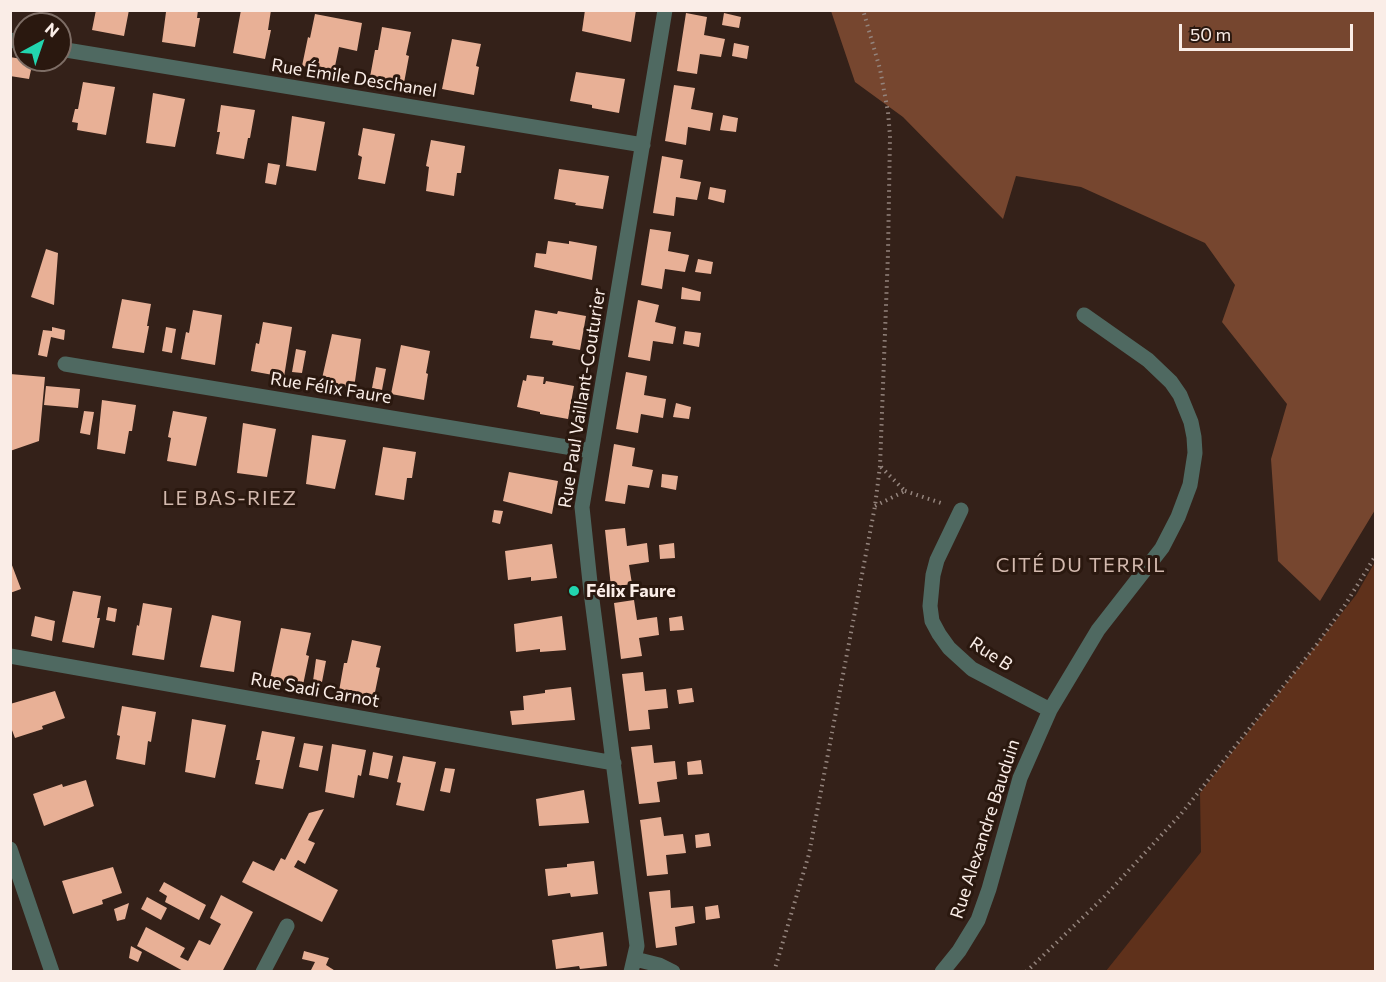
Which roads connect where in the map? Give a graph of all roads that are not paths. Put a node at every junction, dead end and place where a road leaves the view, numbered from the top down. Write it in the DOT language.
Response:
graph roads {
  1 [pos="665,10"];
  2 [pos="72,51"];
  3 [pos="642,145"];
  4 [pos="1084,315"];
  5 [pos="65,364"];
  6 [pos="591,451"];
  7 [pos="961,510"];
  8 [pos="10,656"];
  9 [pos="1050,710"];
  10 [pos="614,763"];
  11 [pos="10,849"];
  12 [pos="287,926"];
  13 [pos="633,965"];
  14 [pos="52,972"];
  15 [pos="263,972"];
  16 [pos="673,972"];
  17 [pos="942,972"];
  1 -- 3 [label="street, Rue Paul Vaillant-Couturier"];
  2 -- 3 [label="street, Rue Émile Deschanel"];
  3 -- 6 [label="street, Rue Paul Vaillant-Couturier"];
  4 -- 9 [label="street, Rue Alexandre Bauduin"];
  5 -- 6 [label="street, Rue Félix Faure"];
  6 -- 10 [label="street, Rue Paul Vaillant-Couturier"];
  7 -- 9 [label="street, Rue B"];
  8 -- 10 [label="street, Rue Sadi Carnot"];
  9 -- 17 [label="street, Rue Alexandre Bauduin"];
  10 -- 13 [label="street, Rue Paul Vaillant-Couturier"];
  11 -- 14 [label="street"];
  12 -- 15 [label="street"];
  13 -- 16 [label="street"];
}
